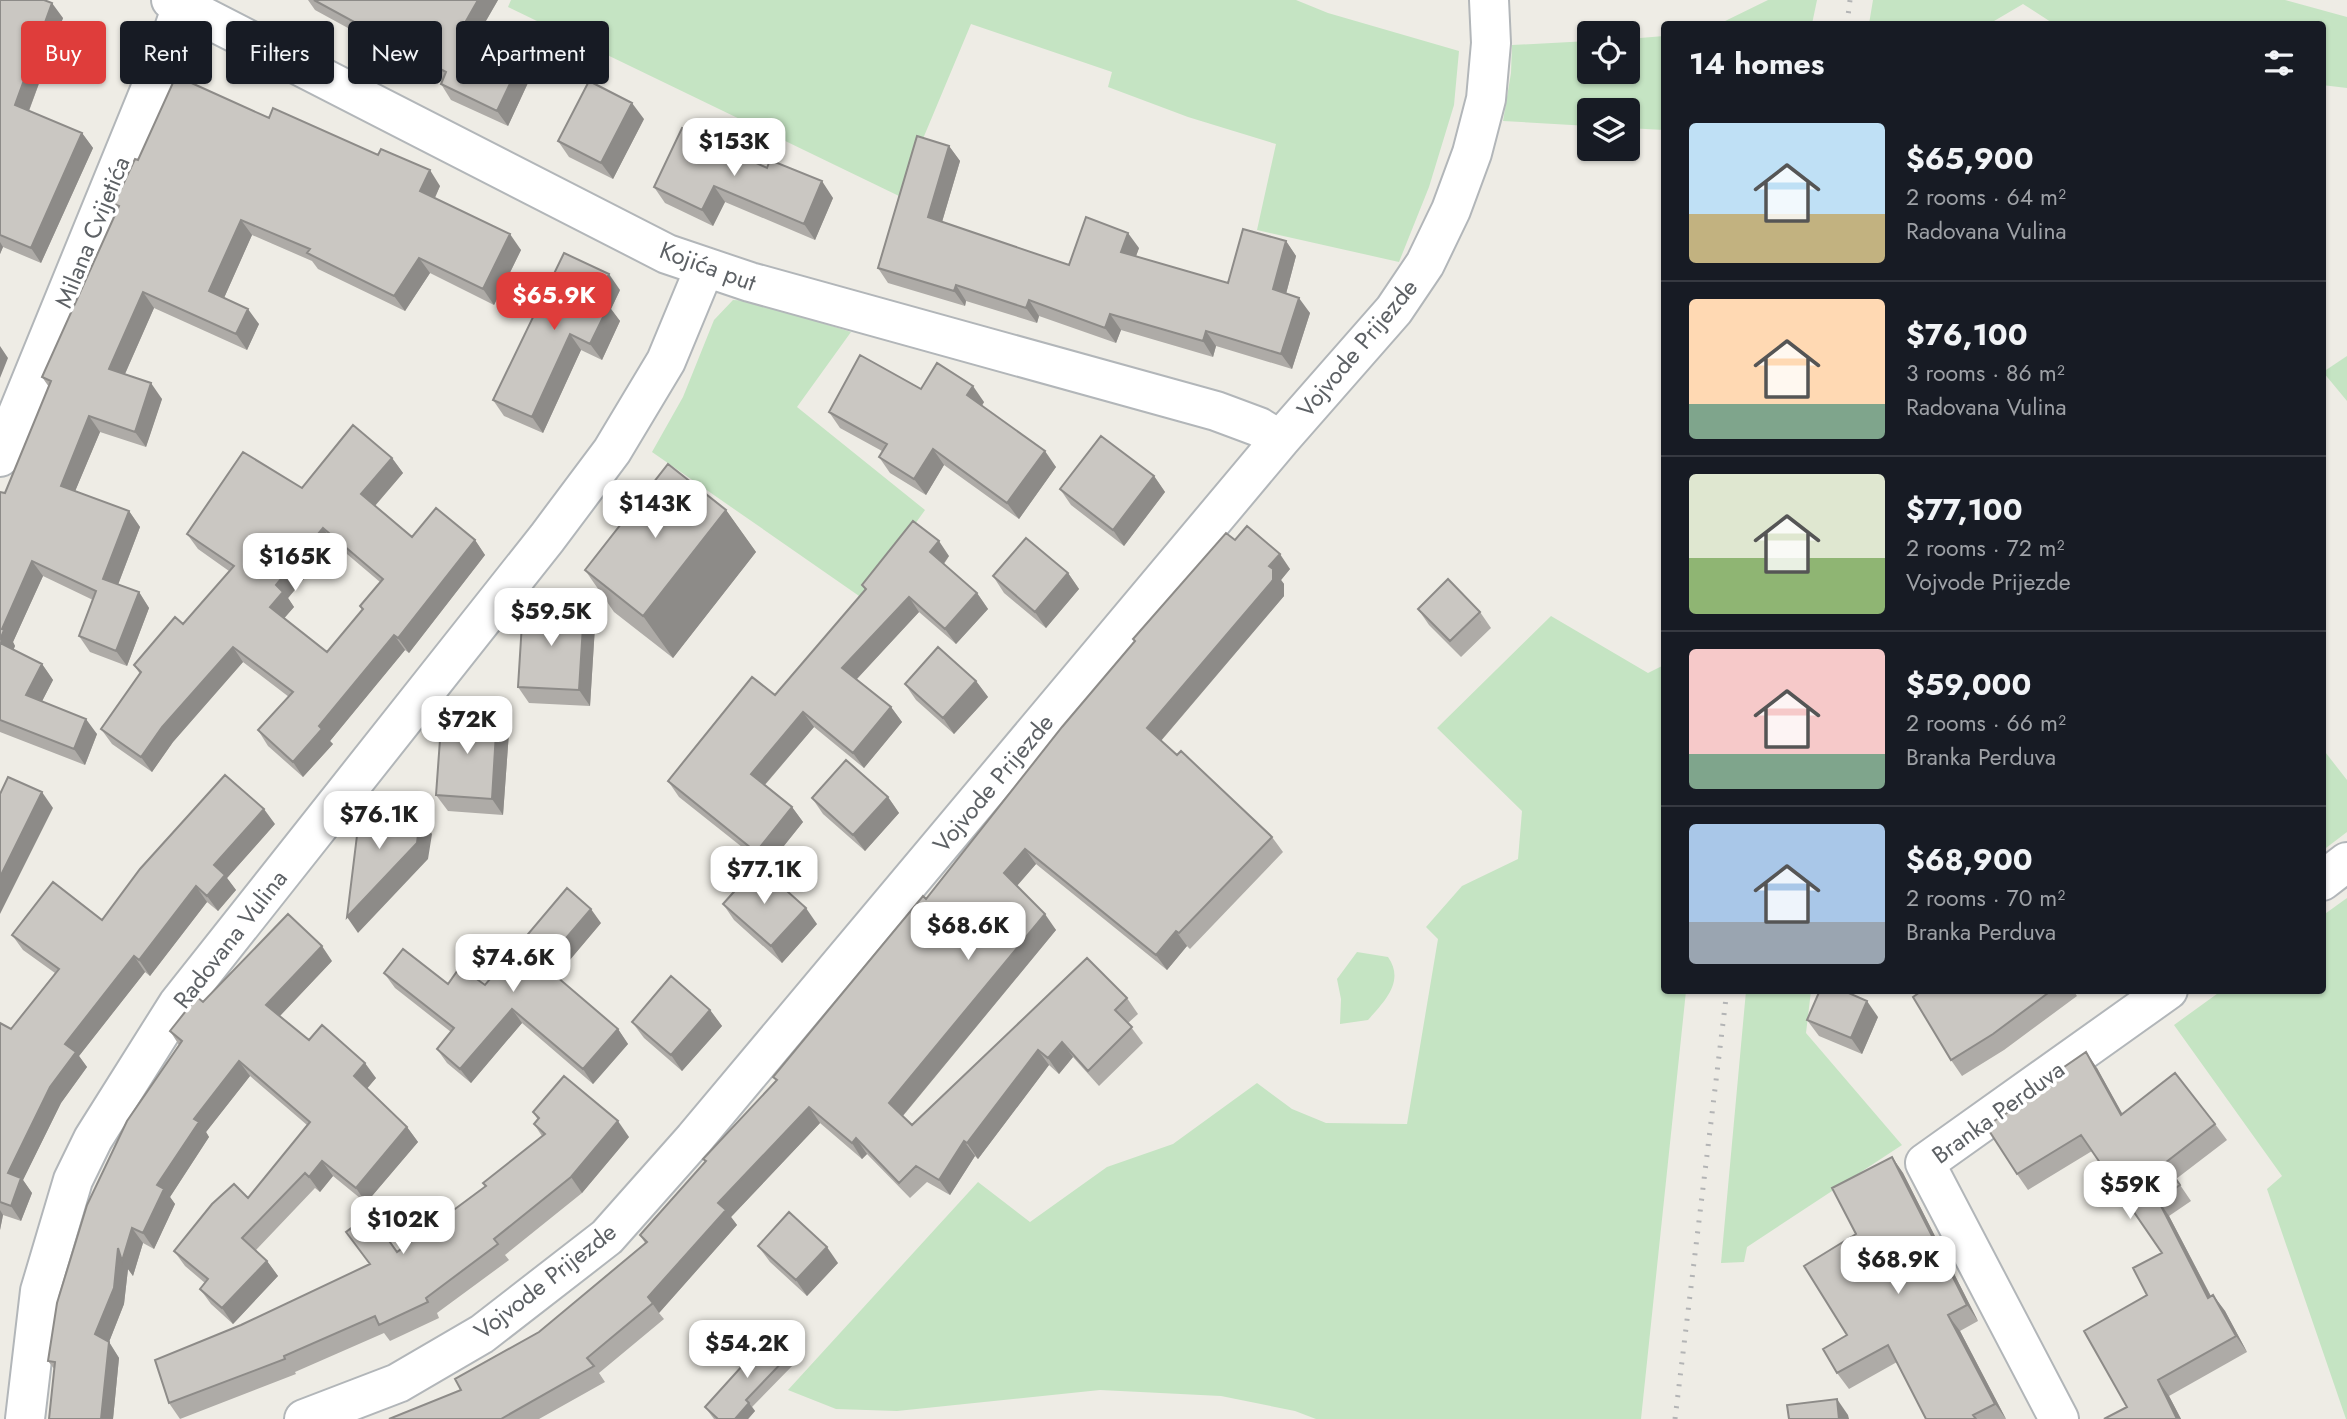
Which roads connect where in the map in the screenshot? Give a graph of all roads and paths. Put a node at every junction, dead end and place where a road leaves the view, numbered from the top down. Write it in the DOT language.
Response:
graph roads {
  1 [pos="1489,0"];
  2 [pos="179,2"];
  3 [pos="705,267"];
  4 [pos="1280,440"];
  5 [pos="0,457"];
  6 [pos="2347,862"];
  7 [pos="2326,878"];
  8 [pos="2162,994"];
  9 [pos="25,1419"];
  10 [pos="304,1419"];
  11 [pos="2059,1419"];
  1 -- 4 [label="street, Vojvode Prijezde"];
  2 -- 3 [label="street, Kojića put"];
  2 -- 5 [label="street, Milana Cvijetića"];
  3 -- 4 [label="street, Kojića put"];
  3 -- 9 [label="street, Radovana Vulina"];
  4 -- 10 [label="street, Vojvode Prijezde"];
  6 -- 7 [label="street"];
  8 -- 11 [label="street, Branka Perduva"];
}
